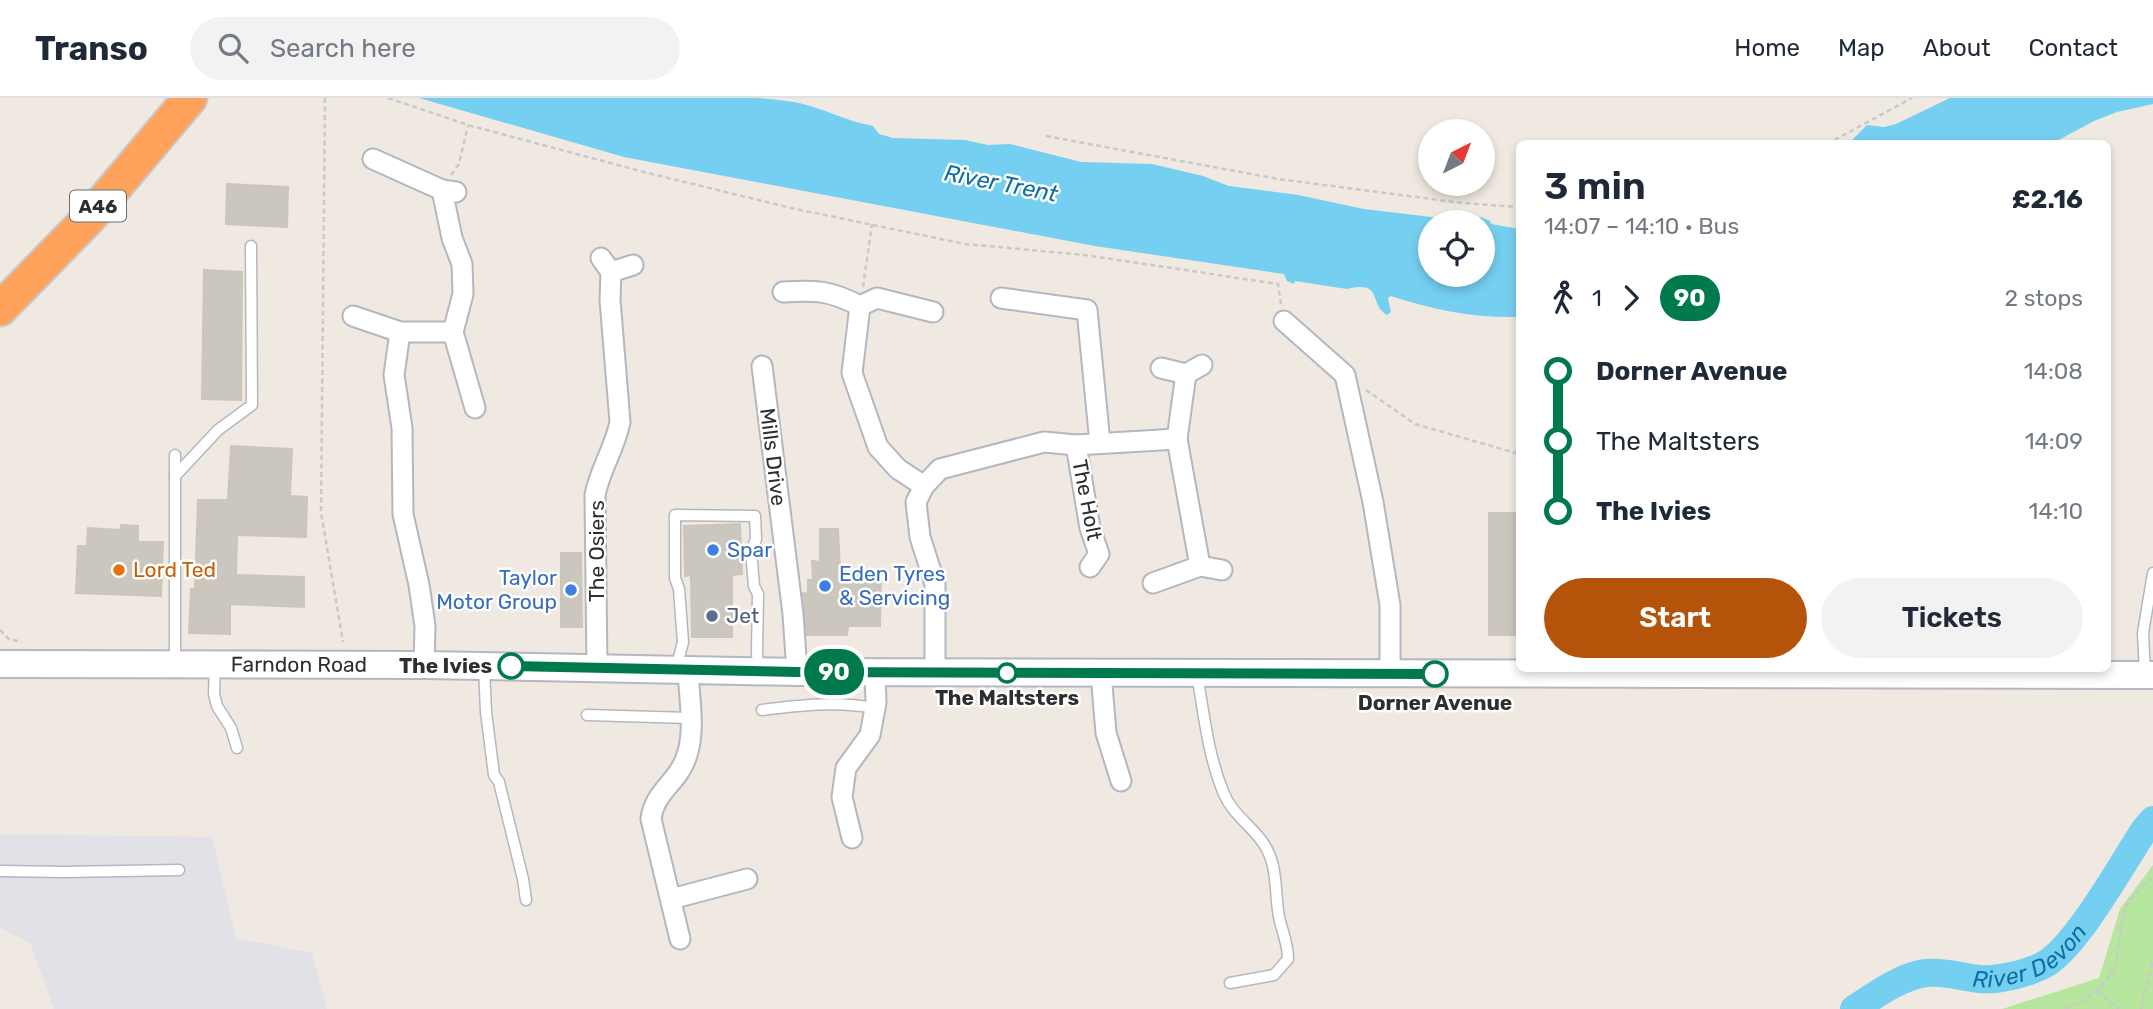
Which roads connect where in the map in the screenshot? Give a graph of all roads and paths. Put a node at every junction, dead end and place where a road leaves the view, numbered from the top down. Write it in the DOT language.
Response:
graph roads {
  1 [pos="190,98"];
  2 [pos="325,98"];
  3 [pos="388,98"];
  4 [pos="1912,98"];
  5 [pos="468,125"];
  6 [pos="1046,136"];
  7 [pos="1834,140"];
  8 [pos="373,159"];
  9 [pos="448,191"];
  10 [pos="1516,207"];
  11 [pos="872,224"];
  12 [pos="251,246"];
  13 [pos="633,265"];
  14 [pos="783,292"];
  15 [pos="1001,298"];
  16 [pos="860,306"];
  17 [pos="0,309"];
  18 [pos="933,312"];
  19 [pos="354,316"];
  20 [pos="1284,321"];
  21 [pos="400,332"];
  22 [pos="453,332"];
  23 [pos="762,366"];
  24 [pos="1161,368"];
  25 [pos="1345,375"];
  26 [pos="475,408"];
  27 [pos="1177,439"];
  28 [pos="1100,443"];
  29 [pos="1076,445"];
  30 [pos="1516,453"];
  31 [pos="175,455"];
  32 [pos="175,476"];
  33 [pos="924,486"];
  34 [pos="1101,557"];
  35 [pos="1199,566"];
  36 [pos="1222,570"];
  37 [pos="2153,573"];
  38 [pos="1153,583"];
  39 [pos="0,664"];
  40 [pos="175,664"];
  41 [pos="215,664"];
  42 [pos="346,665"];
  43 [pos="424,665"];
  44 [pos="484,666"];
  45 [pos="597,668"];
  46 [pos="682,670"];
  47 [pos="759,671"];
  48 [pos="797,672"];
  49 [pos="875,672"];
  50 [pos="935,672"];
  51 [pos="1852,672"];
  52 [pos="2105,672"];
  53 [pos="1101,673"];
  54 [pos="1197,673"];
  55 [pos="1390,674"];
  56 [pos="2149,674"];
  57 [pos="875,708"];
  58 [pos="762,710"];
  59 [pos="587,715"];
  60 [pos="690,718"];
  61 [pos="237,748"];
  62 [pos="1121,781"];
  63 [pos="852,838"];
  64 [pos="179,870"];
  65 [pos="0,871"];
  66 [pos="2153,877"];
  67 [pos="747,879"];
  68 [pos="671,899"];
  69 [pos="526,900"];
  70 [pos="680,939"];
  71 [pos="2153,959"];
  72 [pos="1230,983"];
  73 [pos="2097,991"];
  74 [pos="2066,1009"];
  75 [pos="2119,1009"];
  76 [pos="2141,1009"];
  1 -- 17 [label="highway, A46"];
  2 -- 42 [label="path"];
  3 -- 5 [label="path"];
  4 -- 7 [label="path"];
  5 -- 9 [label="path"];
  5 -- 11 [label="path"];
  6 -- 10 [label="path"];
  8 -- 9 [label="street"];
  9 -- 22 [label="street"];
  11 -- 16 [label="path"];
  11 -- 20 [label="path"];
  12 -- 32 [label="lane"];
  13 -- 45 [label="street, The Osiers"];
  14 -- 16 [label="street"];
  15 -- 28 [label="street"];
  16 -- 18 [label="street"];
  16 -- 33 [label="street"];
  19 -- 21 [label="street"];
  20 -- 25 [label="street"];
  21 -- 22 [label="street"];
  21 -- 43 [label="street"];
  22 -- 26 [label="street"];
  23 -- 48 [label="street, Mills Drive"];
  24 -- 27 [label="street"];
  25 -- 30 [label="path"];
  25 -- 55 [label="street"];
  27 -- 28 [label="street"];
  27 -- 35 [label="street"];
  28 -- 29 [label="street"];
  29 -- 33 [label="street"];
  29 -- 34 [label="street, The Holt"];
  31 -- 32 [label="lane"];
  32 -- 40 [label="lane"];
  33 -- 50 [label="street"];
  35 -- 36 [label="street"];
  35 -- 38 [label="street"];
  37 -- 56 [label="lane"];
  39 -- 40 [label="main road, Farndon Road"];
  40 -- 41 [label="main road, Farndon Road"];
  41 -- 42 [label="main road, Farndon Road"];
  41 -- 61 [label="lane"];
  42 -- 43 [label="main road, Farndon Road"];
  43 -- 44 [label="main road, Farndon Road"];
  44 -- 45 [label="main road, Farndon Road"];
  44 -- 69 [label="lane"];
  45 -- 46 [label="main road, Farndon Road"];
  46 -- 47 [label="main road, Farndon Road"];
  46 -- 47 [label="lane"];
  46 -- 60 [label="street"];
  47 -- 48 [label="main road, Farndon Road"];
  48 -- 49 [label="main road, Farndon Road"];
  49 -- 50 [label="main road, Farndon Road"];
  49 -- 57 [label="street"];
  50 -- 53 [label="main road, Farndon Road"];
  51 -- 55 [label="main road, Farndon Road"];
  52 -- 56 [label="main road, Farndon Road"];
  53 -- 54 [label="main road, Farndon Road"];
  53 -- 62 [label="street"];
  54 -- 55 [label="main road, Farndon Road"];
  54 -- 72 [label="lane"];
  57 -- 58 [label="lane"];
  57 -- 63 [label="street"];
  59 -- 60 [label="lane"];
  60 -- 68 [label="street"];
  64 -- 65 [label="lane"];
  66 -- 73 [label="path"];
  67 -- 68 [label="street"];
  68 -- 70 [label="street"];
  71 -- 76 [label="path"];
  73 -- 74 [label="path"];
  73 -- 75 [label="path"];
}
